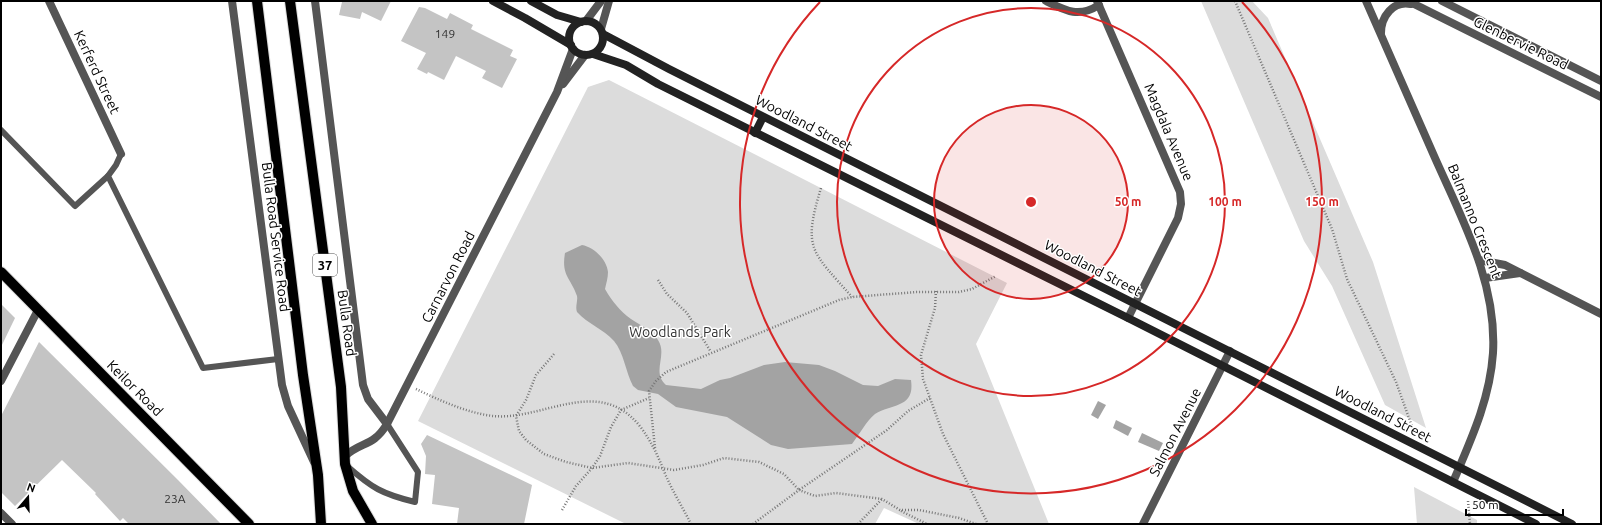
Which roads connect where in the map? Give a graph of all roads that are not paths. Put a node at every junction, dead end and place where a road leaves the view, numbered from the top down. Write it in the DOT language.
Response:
graph roads {
  1 [pos="49,1"];
  2 [pos="232,1"];
  3 [pos="257,1"];
  4 [pos="290,1"];
  5 [pos="315,1"];
  6 [pos="492,1"];
  7 [pos="531,1"];
  8 [pos="601,1"];
  9 [pos="609,1"];
  10 [pos="1046,1"];
  11 [pos="1366,1"];
  12 [pos="1408,1"];
  13 [pos="1442,1"];
  14 [pos="1098,3"];
  15 [pos="1418,6"];
  16 [pos="584,21"];
  17 [pos="602,32"];
  18 [pos="1381,35"];
  19 [pos="572,47"];
  20 [pos="593,54"];
  21 [pos="584,55"];
  22 [pos="1601,81"];
  23 [pos="557,92"];
  24 [pos="1601,97"];
  25 [pos="763,117"];
  26 [pos="1,130"];
  27 [pos="755,133"];
  28 [pos="121,154"];
  29 [pos="108,176"];
  30 [pos="1479,260"];
  31 [pos="1,272"];
  32 [pos="1521,274"];
  33 [pos="1485,278"];
  34 [pos="1135,303"];
  35 [pos="38,310"];
  36 [pos="1601,314"];
  37 [pos="1128,318"];
  38 [pos="1230,351"];
  39 [pos="278,359"];
  40 [pos="1223,365"];
  41 [pos="1,381"];
  42 [pos="387,424"];
  43 [pos="345,460"];
  44 [pos="1459,467"];
  45 [pos="318,470"];
  46 [pos="1453,482"];
  47 [pos="1,513"];
  48 [pos="12,524"];
  49 [pos="249,524"];
  50 [pos="321,524"];
  51 [pos="372,524"];
  52 [pos="1143,524"];
  53 [pos="1536,524"];
  54 [pos="1571,524"];
  1 -- 28 [label="street, Kerferd Street"];
  2 -- 39 [label="street, Bulla Road Service Road"];
  3 -- 45 [label="main road"];
  4 -- 43 [label="main road, Bulla Road / 37"];
  5 -- 42 [label="street"];
  6 -- 19 [label="main road"];
  7 -- 16 [label="main road"];
  8 -- 16 [label="street"];
  9 -- 17 [label="street"];
  10 -- 14 [label="street"];
  11 -- 18 [label="street, Balmanno Crescent"];
  12 -- 15 [label="street, Glenbervie Road"];
  13 -- 22 [label="street, Glenbervie Road"];
  14 -- 34 [label="street, Magdala Avenue"];
  15 -- 18 [label="street"];
  15 -- 24 [label="street, Glenbervie Road"];
  16 -- 17 [label="main road"];
  16 -- 19 [label="main road"];
  17 -- 20 [label="main road"];
  17 -- 25 [label="main road, Woodland Street"];
  18 -- 30 [label="street, Balmanno Crescent"];
  19 -- 21 [label="main road"];
  19 -- 23 [label="street, Carnarvon Road"];
  20 -- 21 [label="main road"];
  20 -- 27 [label="main road, Woodland Street"];
  21 -- 23 [label="street, Carnarvon Road"];
  23 -- 42 [label="street, Carnarvon Road"];
  25 -- 27 [label="main road"];
  25 -- 34 [label="main road, Woodland Street"];
  26 -- 29 [label="lane"];
  27 -- 37 [label="main road, Woodland Street"];
  28 -- 29 [label="lane"];
  29 -- 39 [label="lane"];
  30 -- 32 [label="street"];
  30 -- 33 [label="street, Balmanno Crescent"];
  31 -- 35 [label="main road, Keilor Road"];
  32 -- 33 [label="street"];
  32 -- 36 [label="street"];
  33 -- 44 [label="street, Balmanno Crescent"];
  34 -- 37 [label="street, Magdala Avenue"];
  34 -- 38 [label="main road, Woodland Street"];
  35 -- 41 [label="street"];
  35 -- 49 [label="main road, Keilor Road"];
  37 -- 40 [label="main road, Woodland Street"];
  38 -- 40 [label="street, Salmon Avenue"];
  38 -- 44 [label="main road, Woodland Street"];
  39 -- 45 [label="street, Bulla Road Service Road"];
  40 -- 46 [label="main road, Woodland Street"];
  40 -- 52 [label="street, Salmon Avenue"];
  42 -- 43 [label="street, Carnarvon Road"];
  42 -- 43 [label="lane"];
  43 -- 51 [label="main road, Bulla Road / 37"];
  44 -- 46 [label="street, Balmanno Crescent"];
  44 -- 54 [label="main road, Woodland Street"];
  45 -- 50 [label="main road"];
  46 -- 53 [label="main road, Woodland Street"];
  47 -- 48 [label="street"];
}
